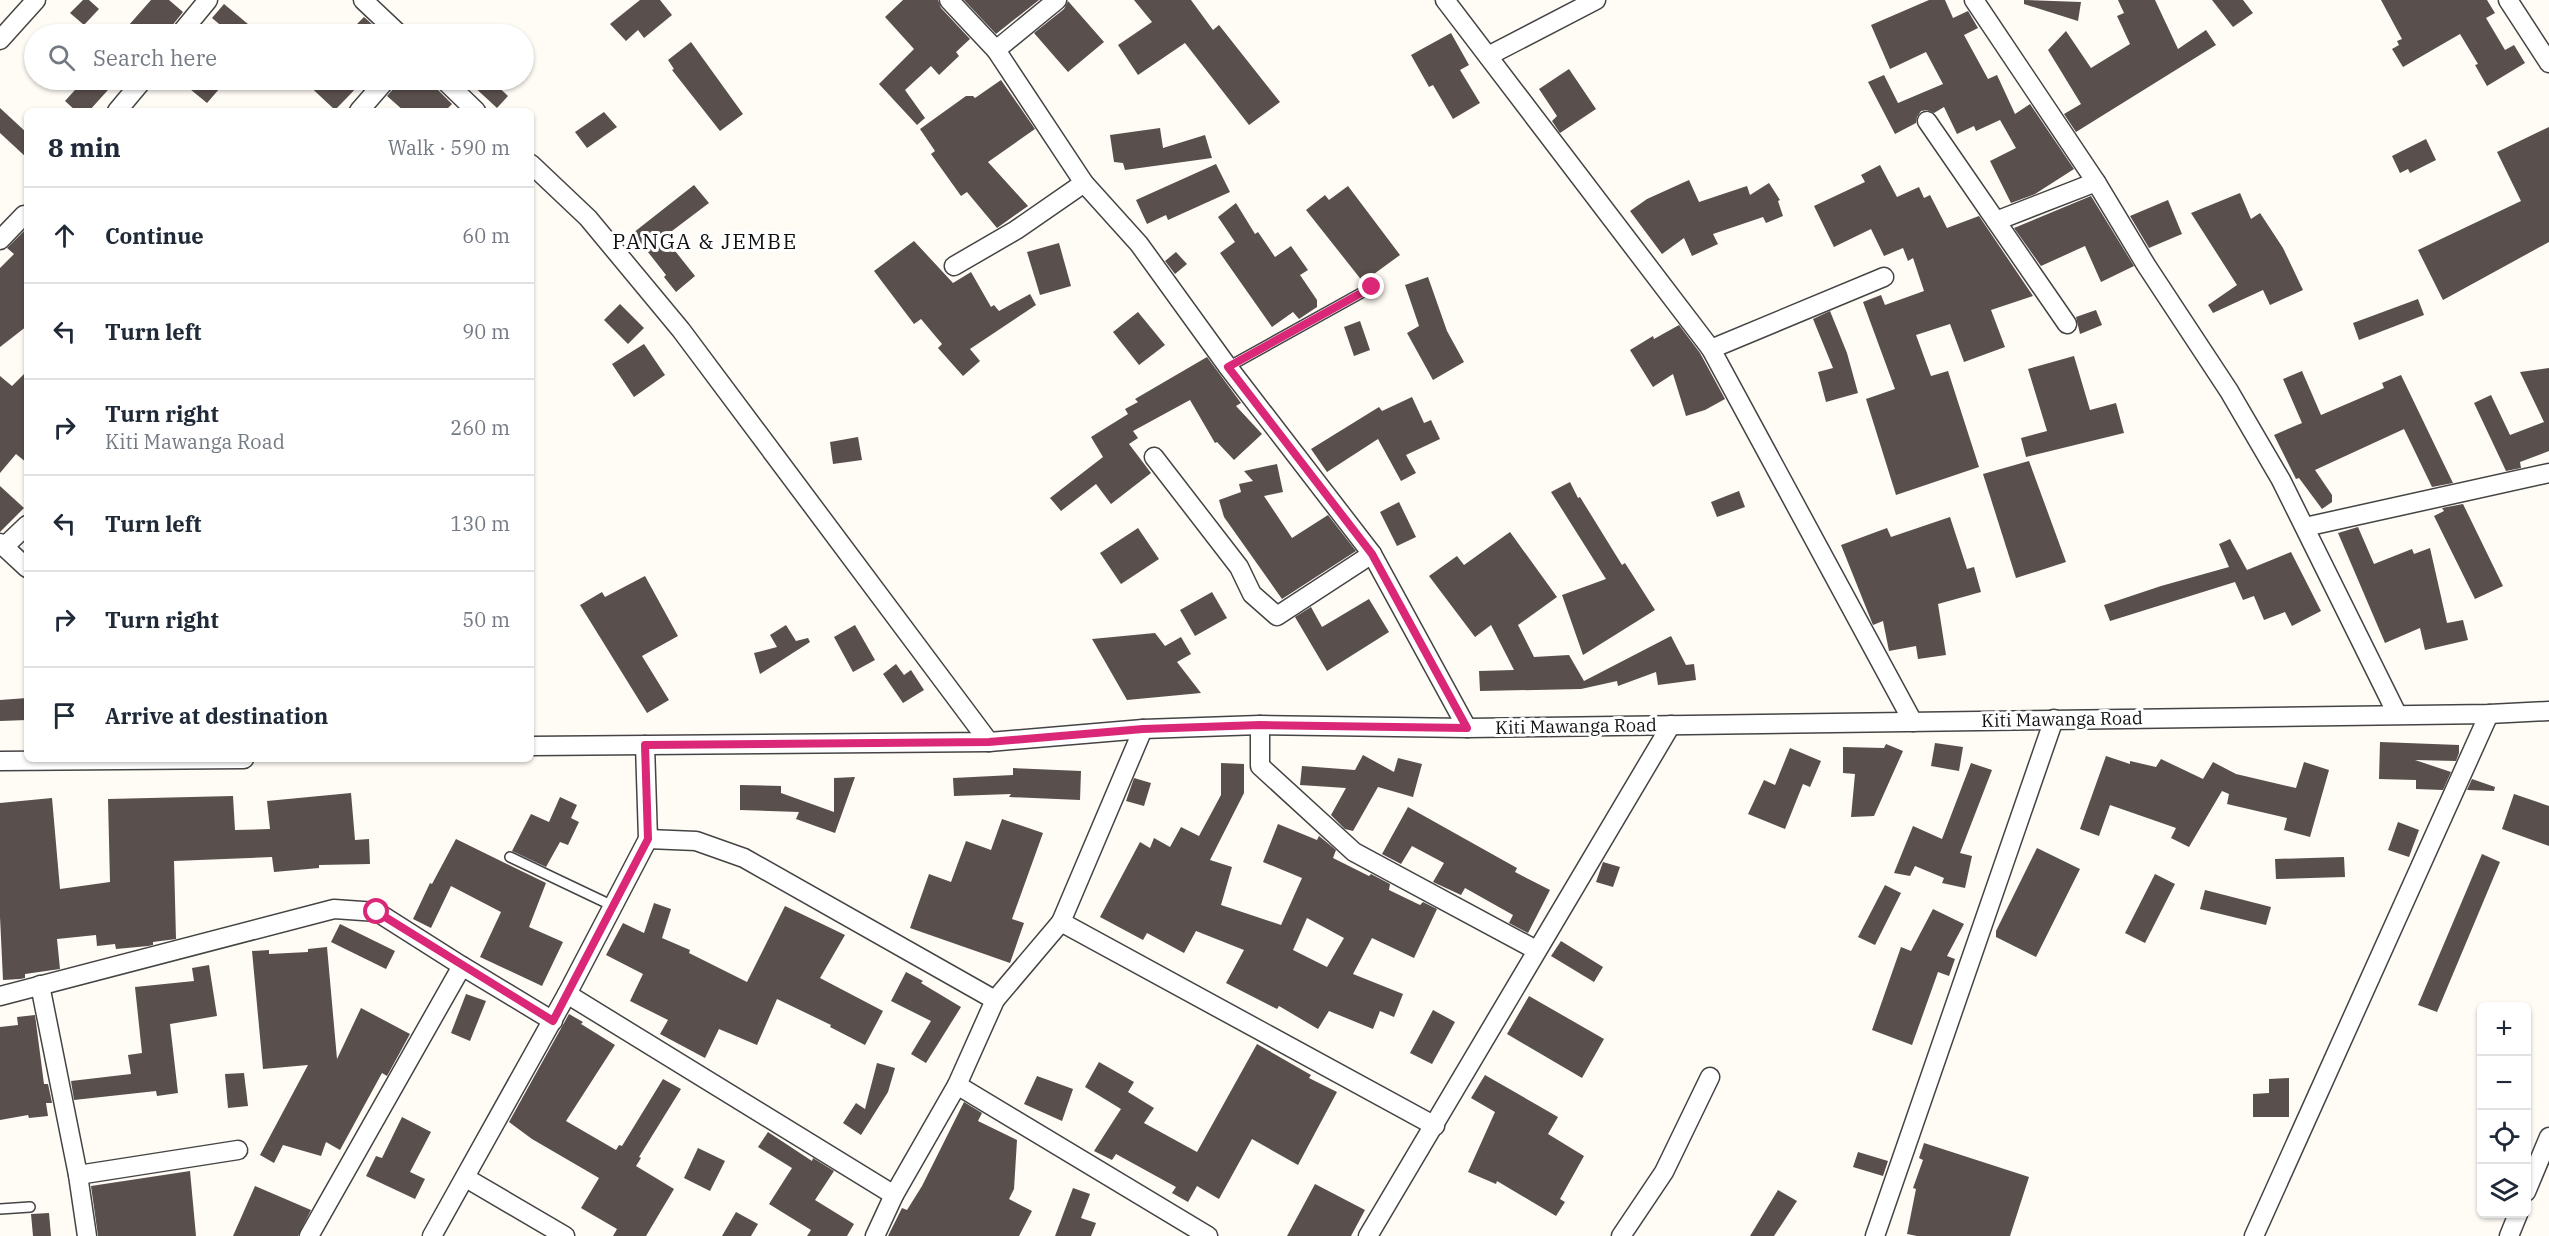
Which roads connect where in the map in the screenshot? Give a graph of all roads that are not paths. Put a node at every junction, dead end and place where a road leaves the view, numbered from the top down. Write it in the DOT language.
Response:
graph roads {
  1 [pos="36,0"];
  2 [pos="208,0"];
  3 [pos="363,0"];
  4 [pos="949,0"];
  5 [pos="1057,0"];
  6 [pos="1445,0"];
  7 [pos="1596,0"];
  8 [pos="1974,0"];
  9 [pos="2508,0"];
  10 [pos="188,24"];
  11 [pos="388,24"];
  12 [pos="0,40"];
  13 [pos="996,50"];
  14 [pos="1488,56"];
  15 [pos="2549,63"];
  16 [pos="135,90"];
  17 [pos="377,90"];
  18 [pos="454,90"];
  19 [pos="120,108"];
  20 [pos="362,108"];
  21 [pos="473,108"];
  22 [pos="1927,121"];
  23 [pos="534,167"];
  24 [pos="2096,182"];
  25 [pos="1084,183"];
  26 [pos="24,215"];
  27 [pos="1996,221"];
  28 [pos="0,240"];
  29 [pos="954,266"];
  30 [pos="1884,277"];
  31 [pos="1372,287"];
  32 [pos="2067,324"];
  33 [pos="1711,349"];
  34 [pos="1228,367"];
  35 [pos="1154,457"];
  36 [pos="2549,473"];
  37 [pos="24,527"];
  38 [pos="2305,527"];
  39 [pos="2,545"];
  40 [pos="1372,554"];
  41 [pos="24,565"];
  42 [pos="2549,711"];
  43 [pos="2397,714"];
  44 [pos="2489,714"];
  45 [pos="2054,719"];
  46 [pos="1913,722"];
  47 [pos="1260,725"];
  48 [pos="1671,725"];
  49 [pos="1467,728"];
  50 [pos="1143,729"];
  51 [pos="989,742"];
  52 [pos="645,745"];
  53 [pos="534,746"];
  54 [pos="0,762"];
  55 [pos="24,762"];
  56 [pos="648,839"];
  57 [pos="510,857"];
  58 [pos="613,906"];
  59 [pos="1061,922"];
  60 [pos="1536,950"];
  61 [pos="462,966"];
  62 [pos="40,985"];
  63 [pos="567,994"];
  64 [pos="0,996"];
  65 [pos="995,1000"];
  66 [pos="553,1021"];
  67 [pos="1710,1077"];
  68 [pos="957,1085"];
  69 [pos="1435,1126"];
  70 [pos="2549,1137"];
  71 [pos="238,1149"];
  72 [pos="78,1175"];
  73 [pos="466,1178"];
  74 [pos="2531,1180"];
  75 [pos="894,1195"];
  76 [pos="30,1206"];
  77 [pos="0,1209"];
  78 [pos="2516,1218"];
  79 [pos="87,1236"];
  80 [pos="309,1236"];
  81 [pos="432,1236"];
  82 [pos="565,1236"];
  83 [pos="875,1236"];
  84 [pos="1208,1236"];
  85 [pos="1368,1236"];
  86 [pos="1621,1236"];
  87 [pos="1875,1236"];
  88 [pos="2254,1236"];
  89 [pos="2509,1236"];
  1 -- 12 [label="street"];
  2 -- 10 [label="street"];
  3 -- 11 [label="street"];
  4 -- 13 [label="street"];
  5 -- 13 [label="street"];
  6 -- 14 [label="street"];
  7 -- 14 [label="street"];
  8 -- 24 [label="street"];
  9 -- 15 [label="street"];
  13 -- 25 [label="street"];
  14 -- 33 [label="street"];
  16 -- 19 [label="street"];
  17 -- 20 [label="street"];
  18 -- 21 [label="street"];
  22 -- 27 [label="street"];
  23 -- 51 [label="street"];
  24 -- 27 [label="street"];
  24 -- 38 [label="street"];
  25 -- 29 [label="street"];
  25 -- 34 [label="street"];
  26 -- 28 [label="street"];
  27 -- 32 [label="street"];
  30 -- 33 [label="street"];
  31 -- 34 [label="lane"];
  33 -- 46 [label="street"];
  34 -- 40 [label="street"];
  35 -- 40 [label="street"];
  36 -- 38 [label="street"];
  37 -- 39 [label="street"];
  38 -- 43 [label="street"];
  39 -- 41 [label="street"];
  40 -- 49 [label="street"];
  42 -- 44 [label="street, Kiti Mawanga Road"];
  43 -- 44 [label="street, Kiti Mawanga Road"];
  43 -- 45 [label="street, Kiti Mawanga Road"];
  44 -- 88 [label="street"];
  45 -- 46 [label="street, Kiti Mawanga Road"];
  45 -- 87 [label="street"];
  46 -- 48 [label="street, Kiti Mawanga Road"];
  47 -- 49 [label="street, Kiti Mawanga Road"];
  47 -- 50 [label="street, Kiti Mawanga Road"];
  47 -- 60 [label="street"];
  48 -- 49 [label="street, Kiti Mawanga Road"];
  48 -- 60 [label="street"];
  50 -- 51 [label="street, Kiti Mawanga Road"];
  50 -- 59 [label="street"];
  51 -- 52 [label="street, Kiti Mawanga Road"];
  52 -- 53 [label="street, Kiti Mawanga Road"];
  52 -- 56 [label="street"];
  54 -- 55 [label="street"];
  56 -- 58 [label="street"];
  56 -- 65 [label="street"];
  57 -- 58 [label="lane"];
  58 -- 63 [label="street"];
  59 -- 65 [label="street"];
  59 -- 69 [label="street"];
  60 -- 69 [label="street"];
  61 -- 62 [label="street"];
  61 -- 66 [label="street"];
  61 -- 80 [label="street"];
  62 -- 64 [label="street"];
  62 -- 72 [label="street"];
  63 -- 66 [label="street"];
  63 -- 75 [label="street"];
  65 -- 68 [label="street"];
  66 -- 73 [label="street"];
  67 -- 86 [label="street"];
  68 -- 75 [label="street"];
  68 -- 84 [label="street"];
  69 -- 85 [label="street"];
  70 -- 74 [label="street"];
  71 -- 72 [label="street"];
  72 -- 79 [label="street"];
  73 -- 81 [label="street"];
  73 -- 82 [label="street"];
  75 -- 83 [label="street"];
  76 -- 77 [label="lane"];
  78 -- 89 [label="street"];
}
